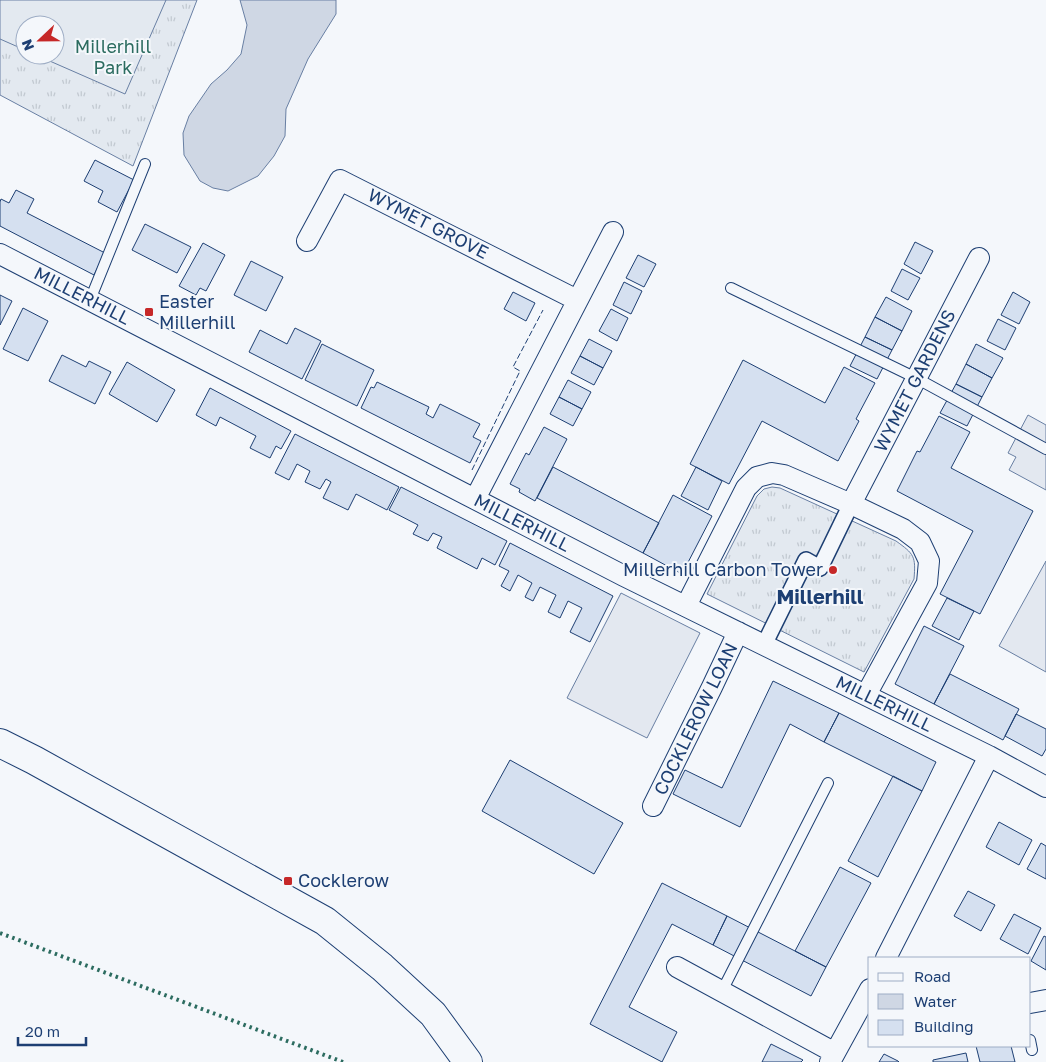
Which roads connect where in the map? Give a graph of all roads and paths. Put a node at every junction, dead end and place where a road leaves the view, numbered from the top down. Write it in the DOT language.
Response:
graph roads {
  1 [pos="145,164"];
  2 [pos="613,232"];
  3 [pos="307,241"];
  4 [pos="0,254"];
  5 [pos="979,258"];
  6 [pos="731,288"];
  7 [pos="90,300"];
  8 [pos="577,300"];
  9 [pos="916,378"];
  10 [pos="1046,449"];
  11 [pos="475,499"];
  12 [pos="851,504"];
  13 [pos="686,606"];
  14 [pos="738,632"];
  15 [pos="764,645"];
  16 [pos="866,695"];
  17 [pos="0,743"];
  18 [pos="989,756"];
  19 [pos="828,783"];
  20 [pos="1046,786"];
  21 [pos="653,806"];
  22 [pos="887,957"];
  23 [pos="677,967"];
  24 [pos="722,991"];
  25 [pos="868,993"];
  26 [pos="1046,1000"];
  27 [pos="1031,1003"];
  28 [pos="833,1058"];
  29 [pos="468,1062"];
  1 -- 7 [label="lane"];
  2 -- 8 [label="street"];
  3 -- 8 [label="street, WYMET GROVE"];
  4 -- 7 [label="street, MILLERHILL"];
  5 -- 9 [label="street, WYMET GARDENS"];
  6 -- 9 [label="lane"];
  7 -- 11 [label="street, MILLERHILL"];
  8 -- 11 [label="street"];
  9 -- 10 [label="lane"];
  9 -- 12 [label="street, WYMET GARDENS"];
  11 -- 13 [label="street, MILLERHILL"];
  12 -- 13 [label="street"];
  12 -- 15 [label="street"];
  12 -- 16 [label="street"];
  13 -- 14 [label="street, MILLERHILL"];
  14 -- 15 [label="street, MILLERHILL"];
  14 -- 21 [label="street, COCKLEROW LOAN"];
  15 -- 16 [label="street, MILLERHILL"];
  16 -- 18 [label="street, MILLERHILL"];
  17 -- 29 [label="main road"];
  18 -- 20 [label="street, MILLERHILL"];
  18 -- 22 [label="street"];
  19 -- 24 [label="lane"];
  23 -- 24 [label="street"];
  24 -- 28 [label="street"];
  25 -- 28 [label="street"];
  26 -- 27 [label="street"];
}
